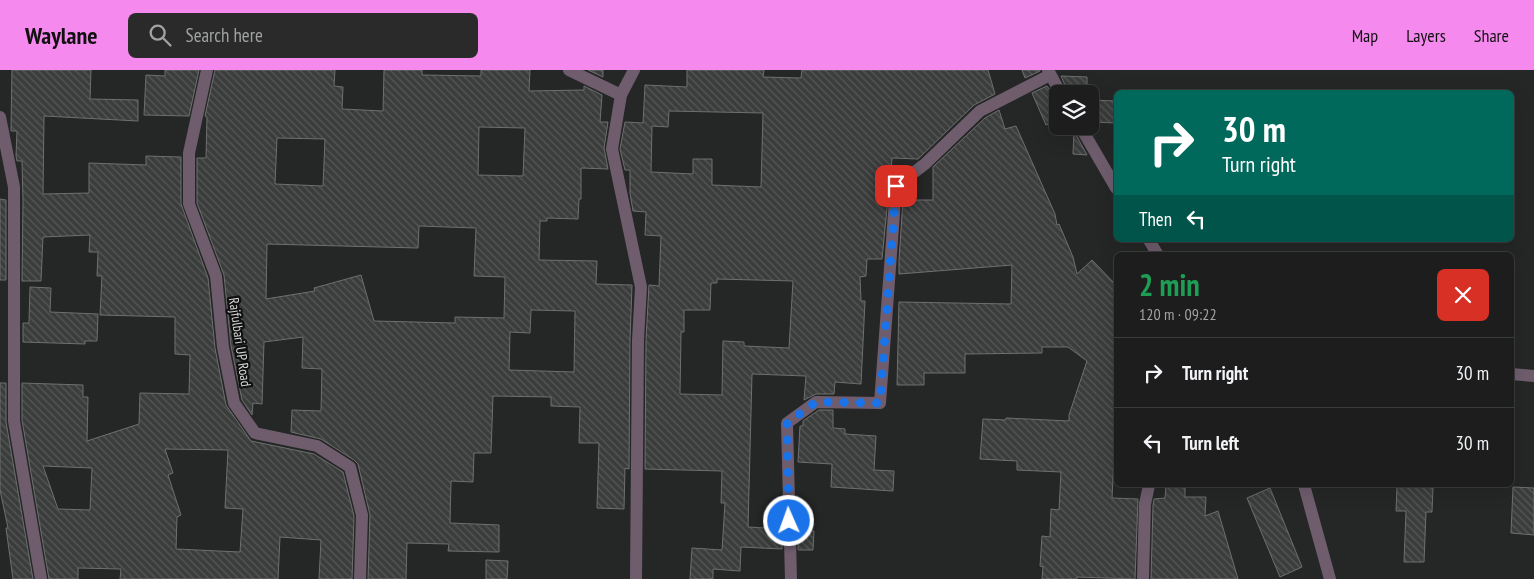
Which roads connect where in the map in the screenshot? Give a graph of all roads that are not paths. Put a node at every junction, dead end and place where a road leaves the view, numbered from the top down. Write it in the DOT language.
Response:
graph roads {
  1 [pos="207,70"];
  2 [pos="569,70"];
  3 [pos="634,70"];
  4 [pos="1049,72"];
  5 [pos="1056,85"];
  6 [pos="621,95"];
  7 [pos="0,117"];
  8 [pos="1085,135"];
  9 [pos="1114,185"];
  10 [pos="1514,374"];
  11 [pos="1534,376"];
  12 [pos="1149,487"];
  13 [pos="1305,487"];
  14 [pos="42,579"];
  15 [pos="360,579"];
  16 [pos="636,579"];
  17 [pos="791,579"];
  18 [pos="1143,579"];
  19 [pos="1330,579"];
  1 -- 15 [label="street, Rajfulbari UP Road"];
  2 -- 6 [label="street"];
  3 -- 6 [label="street"];
  4 -- 5 [label="street"];
  4 -- 17 [label="street"];
  6 -- 16 [label="street"];
  7 -- 14 [label="street"];
  8 -- 9 [label="street"];
  10 -- 11 [label="street"];
  12 -- 18 [label="street"];
  13 -- 19 [label="street"];
}
